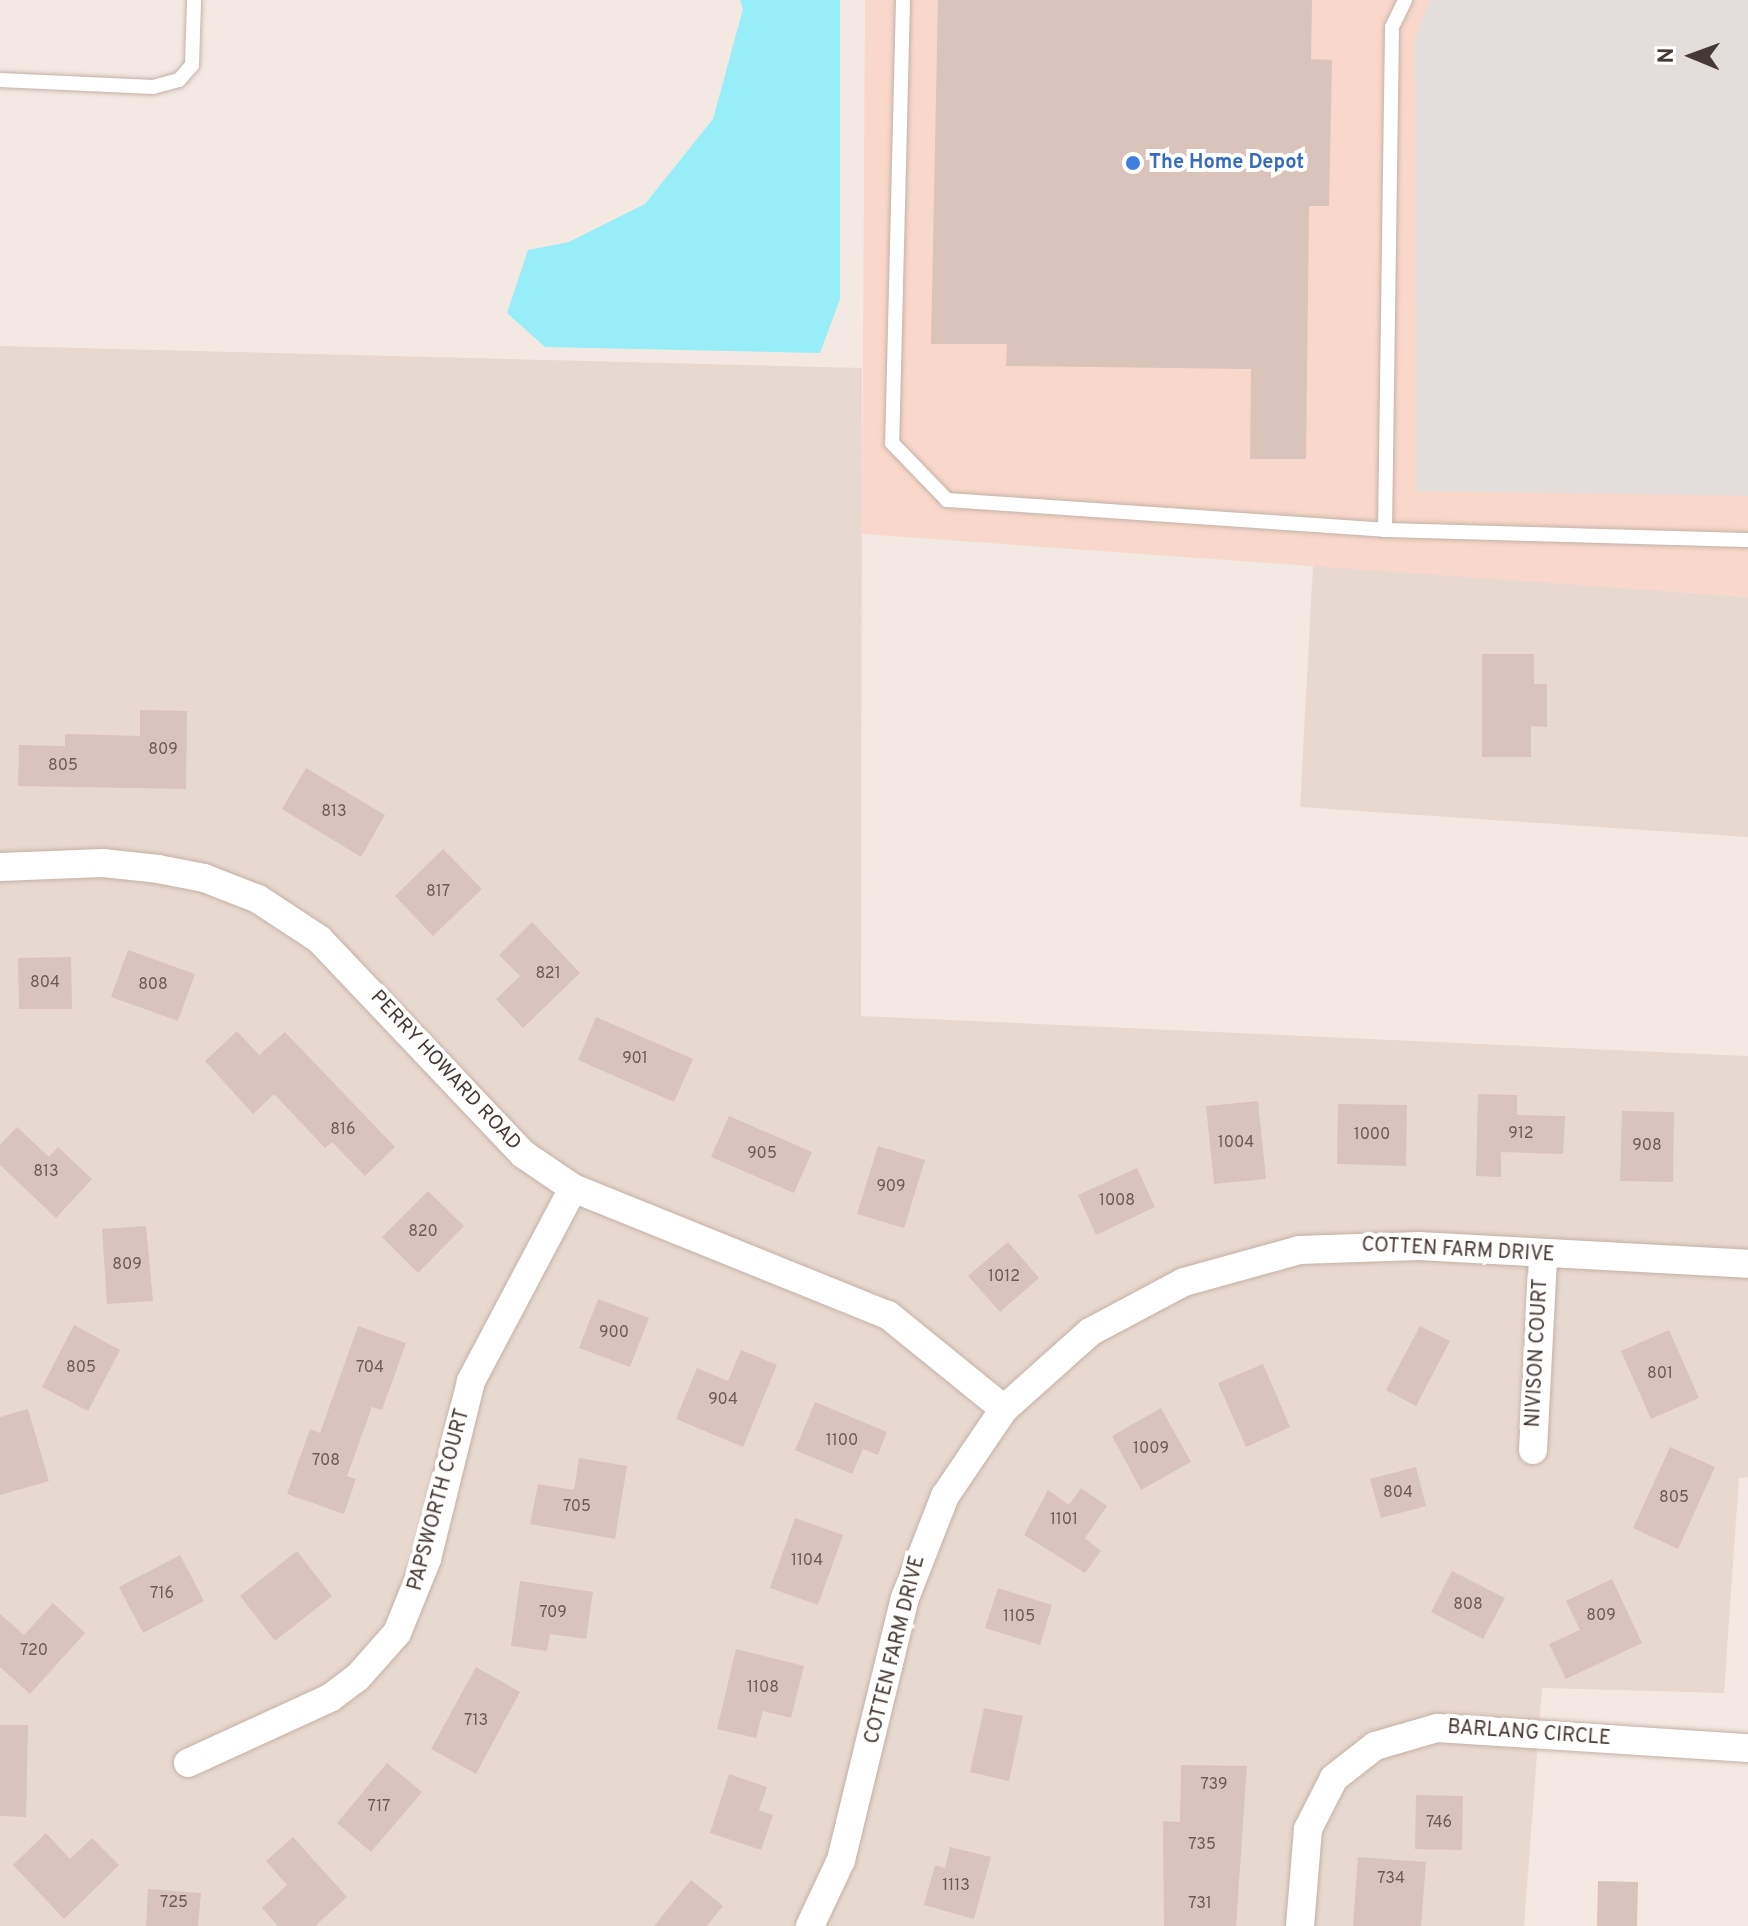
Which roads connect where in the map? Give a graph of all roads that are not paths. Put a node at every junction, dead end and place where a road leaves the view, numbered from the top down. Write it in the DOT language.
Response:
graph roads {
  1 [pos="194,0"];
  2 [pos="903,0"];
  3 [pos="1405,0"];
  4 [pos="0,80"];
  5 [pos="1385,530"];
  6 [pos="1748,540"];
  7 [pos="0,867"];
  8 [pos="573,1188"];
  9 [pos="1543,1256"];
  10 [pos="1748,1264"];
  11 [pos="1004,1409"];
  12 [pos="1533,1450"];
  13 [pos="1748,1748"];
  14 [pos="188,1763"];
  15 [pos="810,1926"];
  16 [pos="1300,1926"];
  1 -- 4 [label="lane"];
  2 -- 5 [label="lane"];
  3 -- 5 [label="lane"];
  5 -- 6 [label="lane"];
  7 -- 8 [label="street, PERRY HOWARD ROAD"];
  8 -- 11 [label="street, PERRY HOWARD ROAD"];
  8 -- 14 [label="street, PAPSWORTH COURT"];
  9 -- 10 [label="street, COTTEN FARM DRIVE"];
  9 -- 11 [label="street, COTTEN FARM DRIVE"];
  9 -- 12 [label="street, NIVISON COURT"];
  11 -- 15 [label="street, COTTEN FARM DRIVE"];
  13 -- 16 [label="street, BARLANG CIRCLE"];
}
